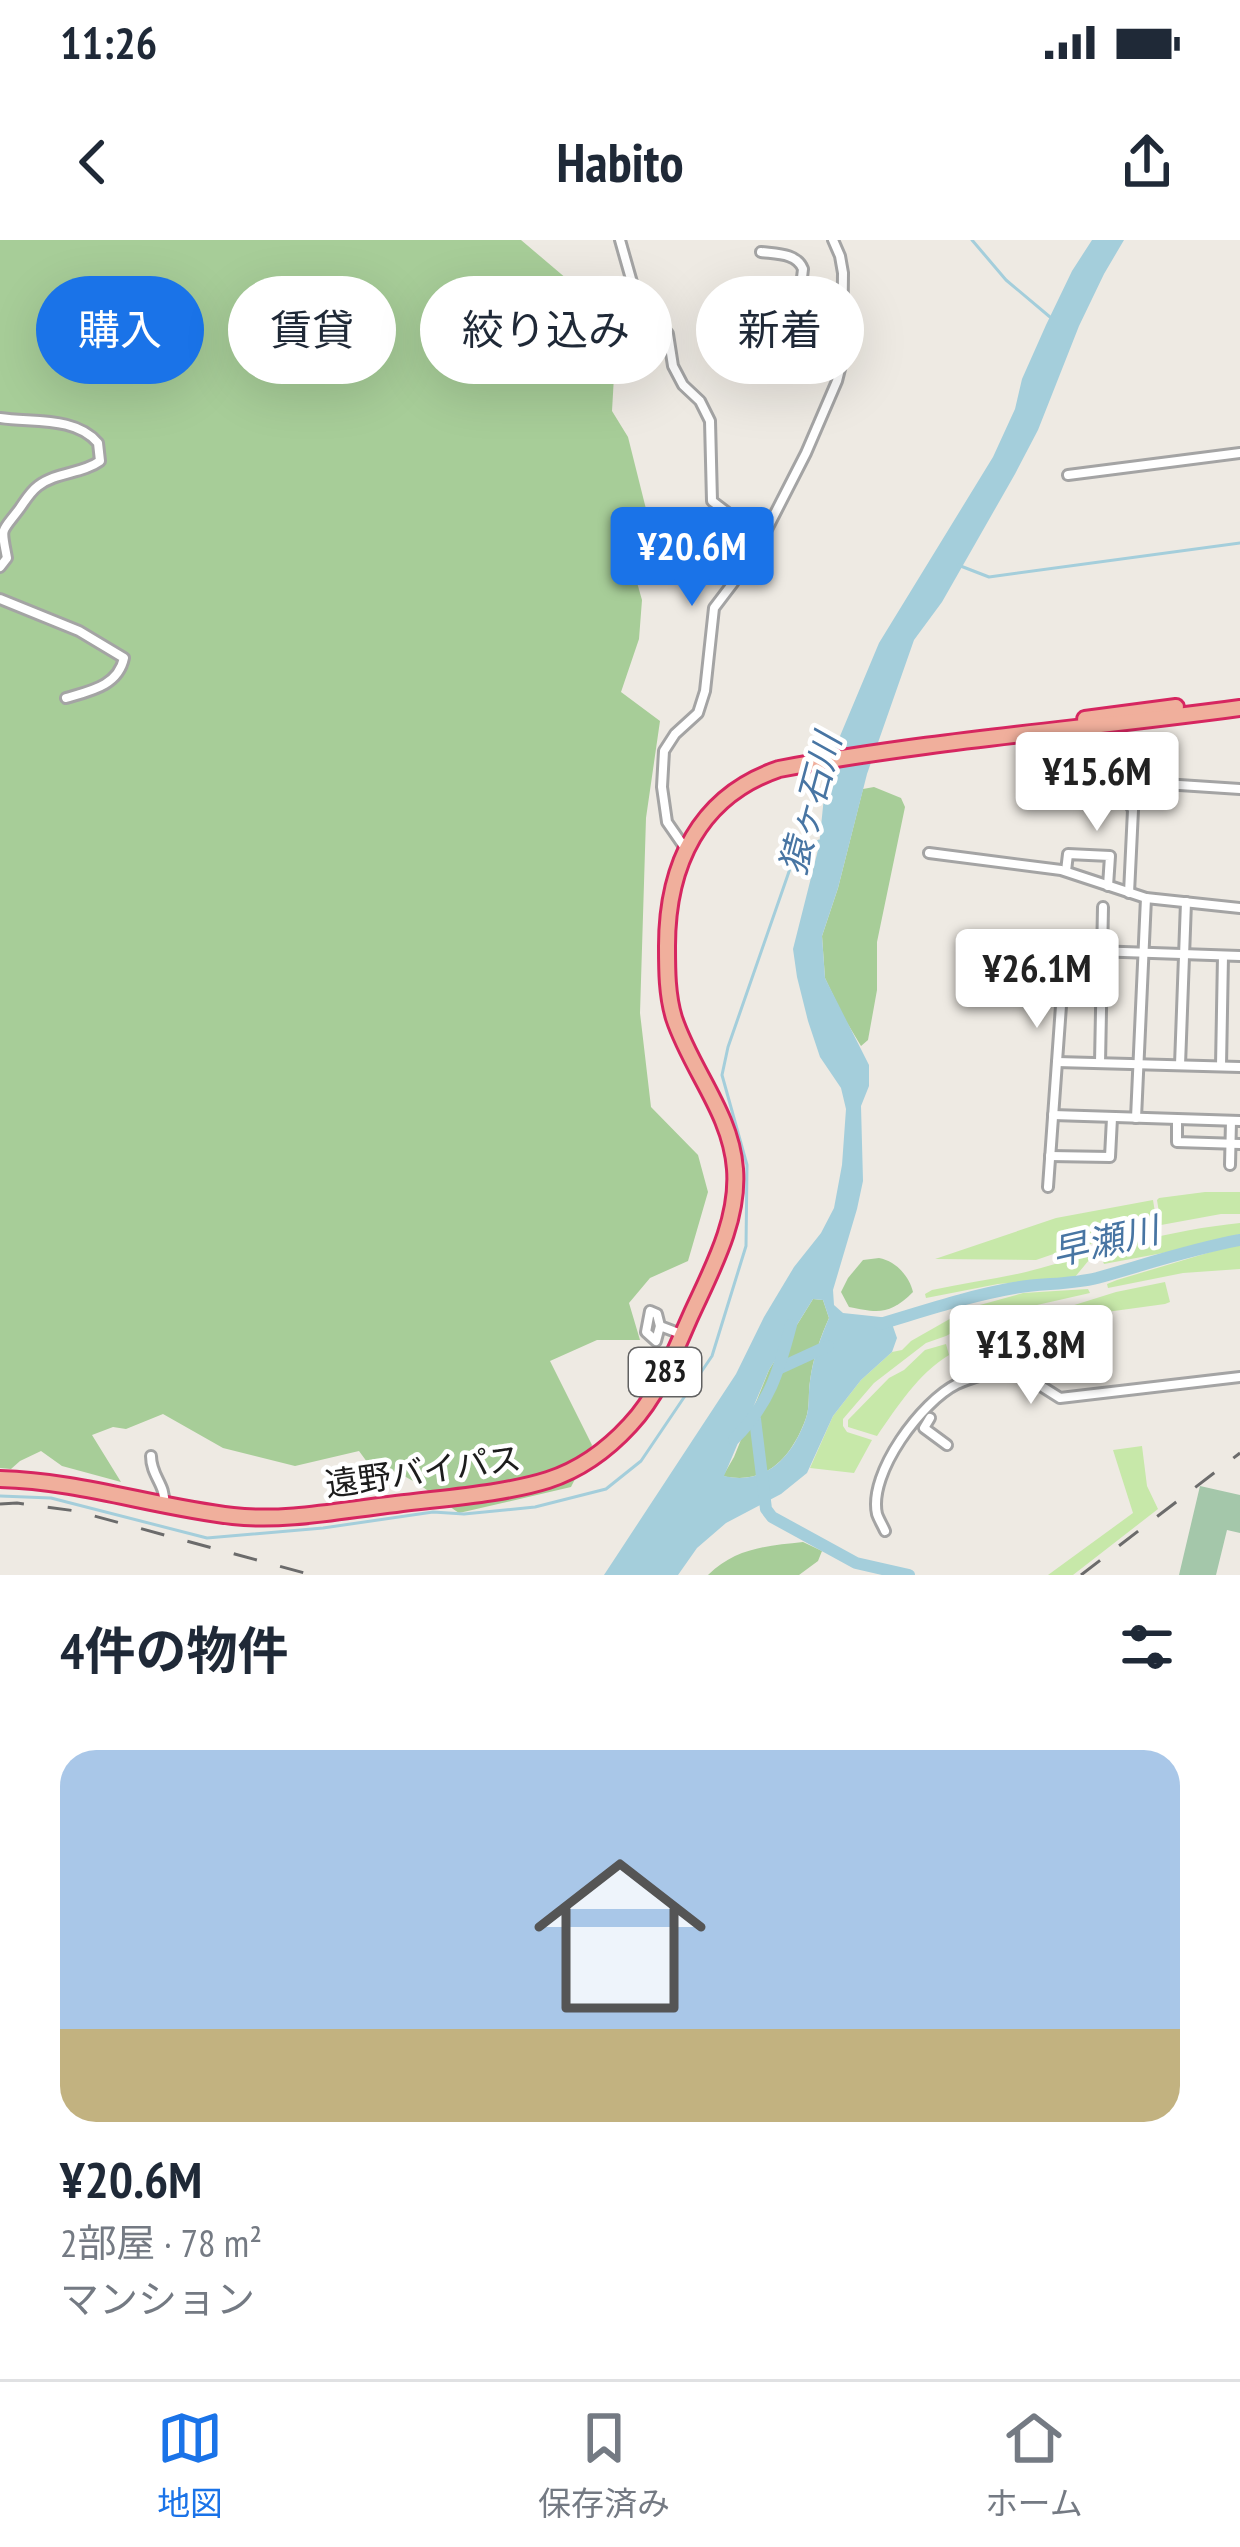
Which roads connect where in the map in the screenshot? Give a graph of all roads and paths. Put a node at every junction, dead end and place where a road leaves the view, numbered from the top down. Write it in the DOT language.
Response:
graph roads {
  1 [pos="620,240"];
  2 [pos="833,240"];
  3 [pos="761,252"];
  4 [pos="802,276"];
  5 [pos="843,276"];
  6 [pos="836,384"];
  7 [pos="0,418"];
  8 [pos="1240,453"];
  9 [pos="1068,476"];
  10 [pos="730,516"];
  11 [pos="702,522"];
  12 [pos="761,539"];
  13 [pos="0,567"];
  14 [pos="0,599"];
  15 [pos="66,698"];
  16 [pos="1240,704"];
  17 [pos="1023,734"];
  18 [pos="962,740"];
  19 [pos="1118,783"];
  20 [pos="1240,790"];
  21 [pos="685,848"];
  22 [pos="929,853"];
  23 [pos="1066,872"];
  24 [pos="1108,886"];
  25 [pos="1130,893"];
  26 [pos="1146,898"];
  27 [pos="1186,902"];
  28 [pos="1103,907"];
  29 [pos="1240,908"];
  30 [pos="1102,952"];
  31 [pos="1143,953"];
  32 [pos="1184,954"];
  33 [pos="1223,956"];
  34 [pos="1240,956"];
  35 [pos="1057,1062"];
  36 [pos="1100,1063"];
  37 [pos="1138,1064"];
  38 [pos="1180,1065"];
  39 [pos="1221,1066"];
  40 [pos="1240,1067"];
  41 [pos="1053,1115"];
  42 [pos="1112,1118"];
  43 [pos="1136,1118"];
  44 [pos="1178,1120"];
  45 [pos="1235,1121"];
  46 [pos="1235,1144"];
  47 [pos="1050,1156"];
  48 [pos="1230,1165"];
  49 [pos="1048,1187"];
  50 [pos="660,1326"];
  51 [pos="682,1334"];
  52 [pos="1240,1377"];
  53 [pos="930,1418"];
  54 [pos="947,1445"];
  55 [pos="151,1456"];
  56 [pos="0,1479"];
  57 [pos="164,1503"];
  58 [pos="885,1532"];
  1 -- 10 [label="street"];
  2 -- 5 [label="street"];
  3 -- 4 [label="street"];
  6 -- 12 [label="street"];
  7 -- 13 [label="street"];
  8 -- 9 [label="street"];
  10 -- 11 [label="street"];
  10 -- 12 [label="street"];
  12 -- 21 [label="street"];
  14 -- 15 [label="street"];
  16 -- 17 [label="highway, 遠野バイパス / 283"];
  16 -- 18 [label="highway, 遠野バイパス / 283"];
  17 -- 18 [label="highway, 遠野バイパス / 283"];
  17 -- 19 [label="street"];
  18 -- 21 [label="highway, 遠野バイパス / 283"];
  19 -- 20 [label="street"];
  19 -- 25 [label="street"];
  21 -- 51 [label="highway, 遠野バイパス / 283"];
  22 -- 23 [label="street"];
  23 -- 24 [label="street"];
  23 -- 24 [label="street"];
  24 -- 25 [label="street"];
  25 -- 26 [label="street"];
  26 -- 27 [label="street"];
  26 -- 31 [label="street"];
  27 -- 29 [label="street"];
  27 -- 32 [label="street"];
  28 -- 30 [label="street"];
  30 -- 31 [label="street"];
  30 -- 35 [label="street"];
  30 -- 36 [label="street"];
  31 -- 32 [label="street"];
  31 -- 37 [label="street"];
  32 -- 33 [label="street"];
  32 -- 38 [label="street"];
  33 -- 34 [label="street"];
  33 -- 39 [label="street"];
  35 -- 36 [label="street"];
  35 -- 41 [label="street"];
  36 -- 37 [label="street"];
  37 -- 38 [label="street"];
  37 -- 43 [label="street"];
  38 -- 39 [label="street"];
  39 -- 40 [label="street"];
  41 -- 42 [label="street"];
  41 -- 47 [label="street"];
  42 -- 43 [label="street"];
  42 -- 47 [label="street"];
  43 -- 44 [label="street"];
  44 -- 45 [label="street"];
  44 -- 46 [label="street"];
  45 -- 46 [label="street"];
  46 -- 48 [label="street"];
  47 -- 49 [label="street"];
  50 -- 51 [label="street"];
  51 -- 57 [label="highway, 遠野バイパス / 283"];
  52 -- 58 [label="street"];
  53 -- 54 [label="street"];
  55 -- 57 [label="street"];
  56 -- 57 [label="highway, 遠野バイパス / 283"];
}
